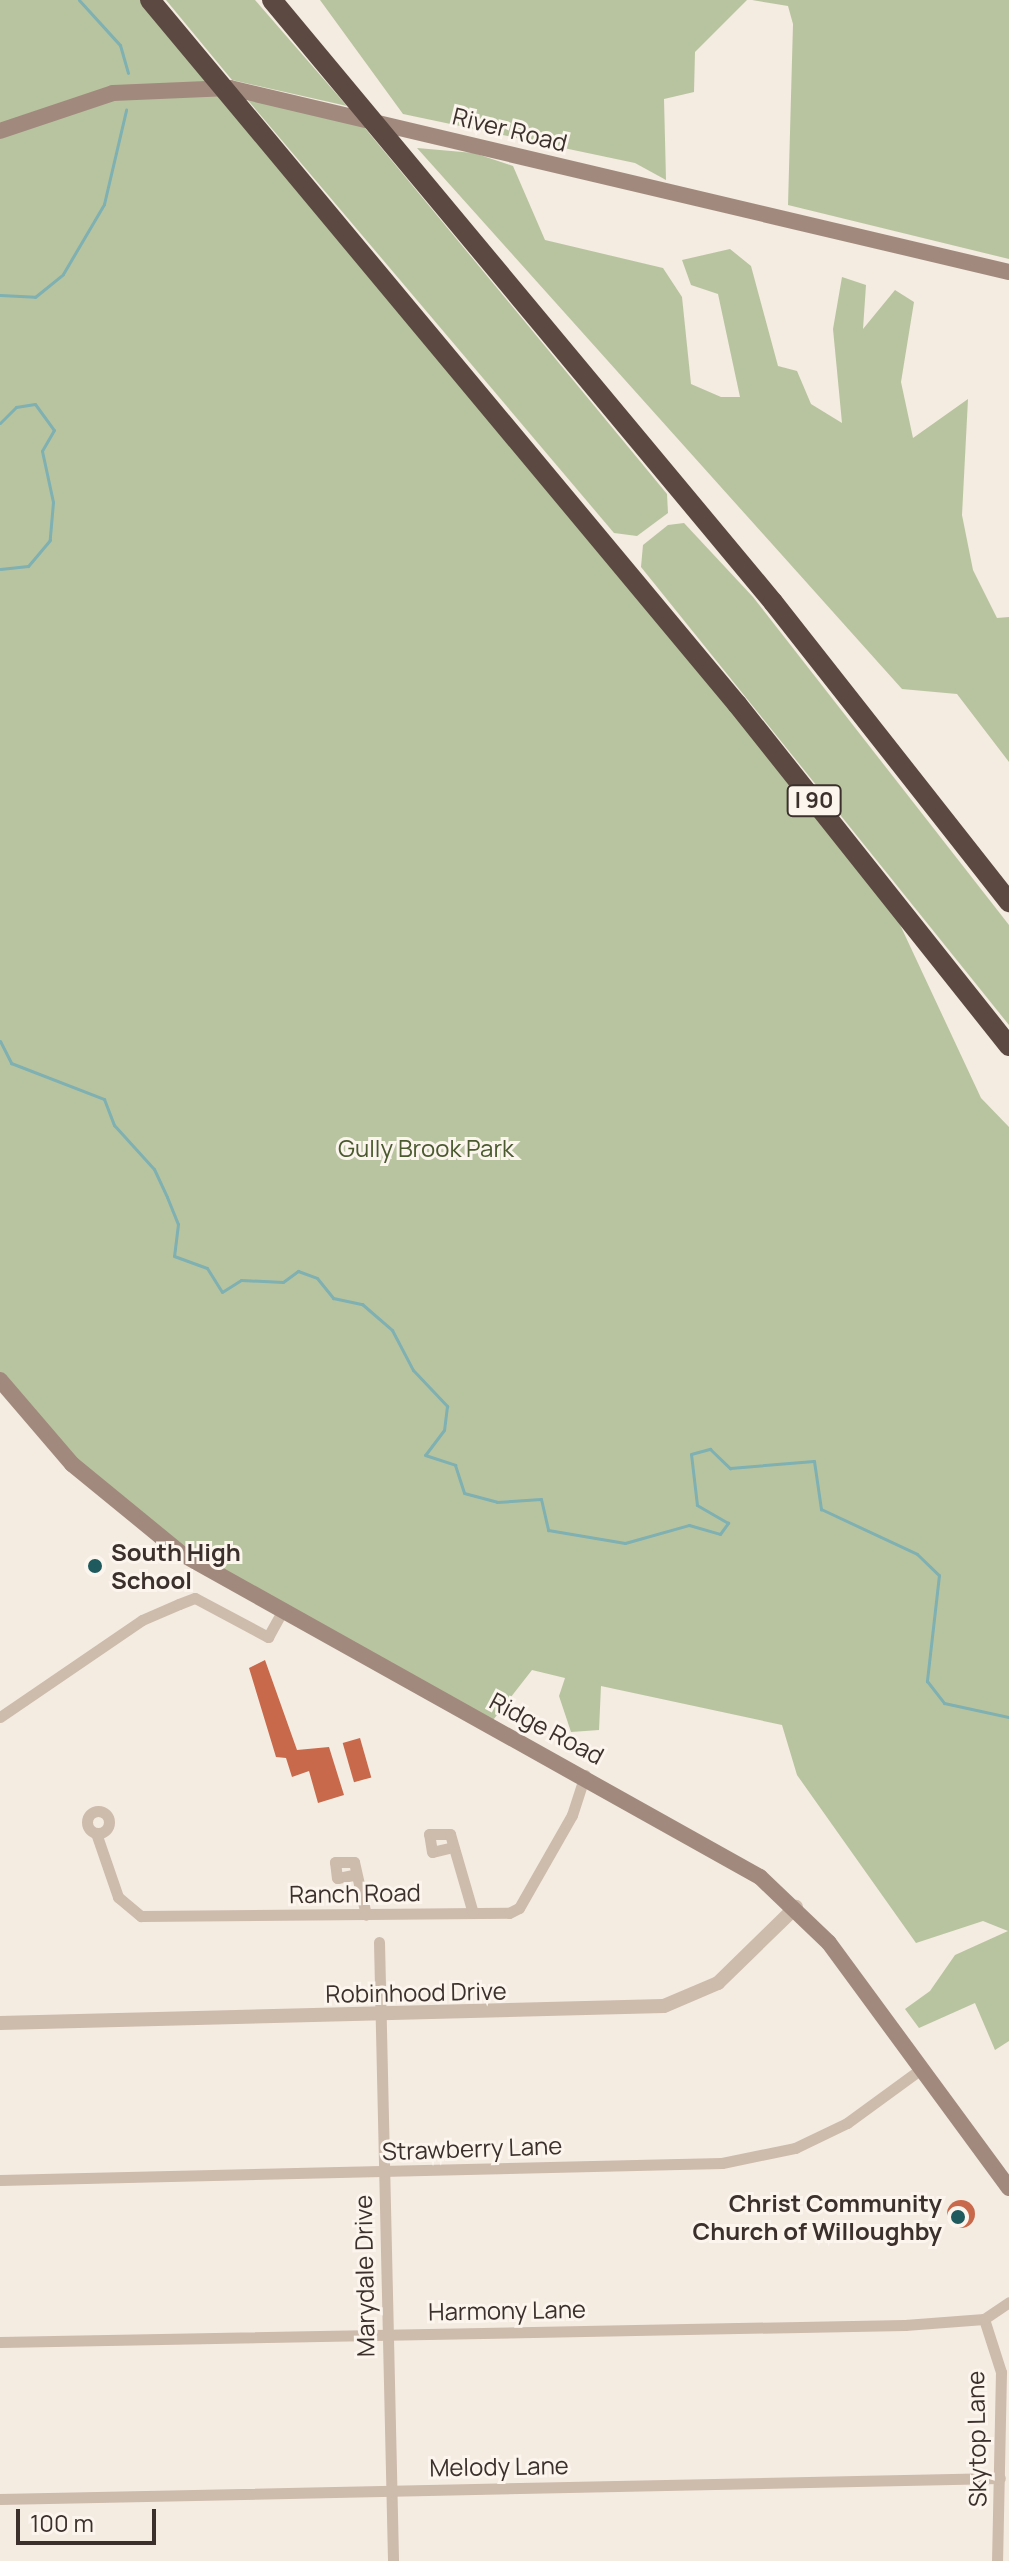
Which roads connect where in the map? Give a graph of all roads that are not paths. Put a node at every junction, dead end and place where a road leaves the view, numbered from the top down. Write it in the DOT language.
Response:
graph roads {
  1 [pos="150,0"];
  2 [pos="272,0"];
  3 [pos="0,131"];
  4 [pos="1009,272"];
  5 [pos="1009,902"];
  6 [pos="1009,1046"];
  7 [pos="0,1380"];
  8 [pos="282,1612"];
  9 [pos="0,1717"];
  10 [pos="585,1775"];
  11 [pos="96,1833"];
  12 [pos="449,1848"];
  13 [pos="353,1875"];
  14 [pos="796,1907"];
  15 [pos="473,1913"];
  16 [pos="366,1915"];
  17 [pos="379,1942"];
  18 [pos="382,2015"];
  19 [pos="0,2023"];
  20 [pos="921,2069"];
  21 [pos="384,2173"];
  22 [pos="0,2180"];
  23 [pos="1009,2188"];
  24 [pos="1009,2302"];
  25 [pos="984,2319"];
  26 [pos="388,2335"];
  27 [pos="0,2342"];
  28 [pos="1000,2478"];
  29 [pos="391,2490"];
  30 [pos="0,2499"];
  31 [pos="393,2561"];
  32 [pos="997,2561"];
  1 -- 6 [label="highway, I 90"];
  2 -- 5 [label="highway"];
  3 -- 4 [label="main road, River Road"];
  7 -- 8 [label="main road, Ridge Road"];
  8 -- 9 [label="street"];
  8 -- 10 [label="main road, Ridge Road"];
  10 -- 14 [label="main road, Ridge Road"];
  10 -- 15 [label="street, Ranch Road"];
  11 -- 16 [label="street, Ranch Road"];
  12 -- 15 [label="street"];
  13 -- 16 [label="street"];
  14 -- 18 [label="street, Robinhood Drive"];
  14 -- 20 [label="main road, Ridge Road"];
  15 -- 16 [label="street, Ranch Road"];
  17 -- 18 [label="street, Marydale Drive"];
  18 -- 19 [label="street, Robinhood Drive"];
  18 -- 21 [label="street, Marydale Drive"];
  20 -- 21 [label="street, Strawberry Lane"];
  20 -- 23 [label="main road, Ridge Road"];
  21 -- 22 [label="street, Strawberry Lane"];
  21 -- 26 [label="street, Marydale Drive"];
  24 -- 25 [label="street"];
  25 -- 26 [label="street, Harmony Lane"];
  25 -- 28 [label="street, Skytop Lane"];
  26 -- 27 [label="street, Harmony Lane"];
  26 -- 29 [label="street, Marydale Drive"];
  28 -- 29 [label="street, Melody Lane"];
  28 -- 32 [label="street, Skytop Lane"];
  29 -- 30 [label="street, Melody Lane"];
  29 -- 31 [label="street, Marydale Drive"];
}
